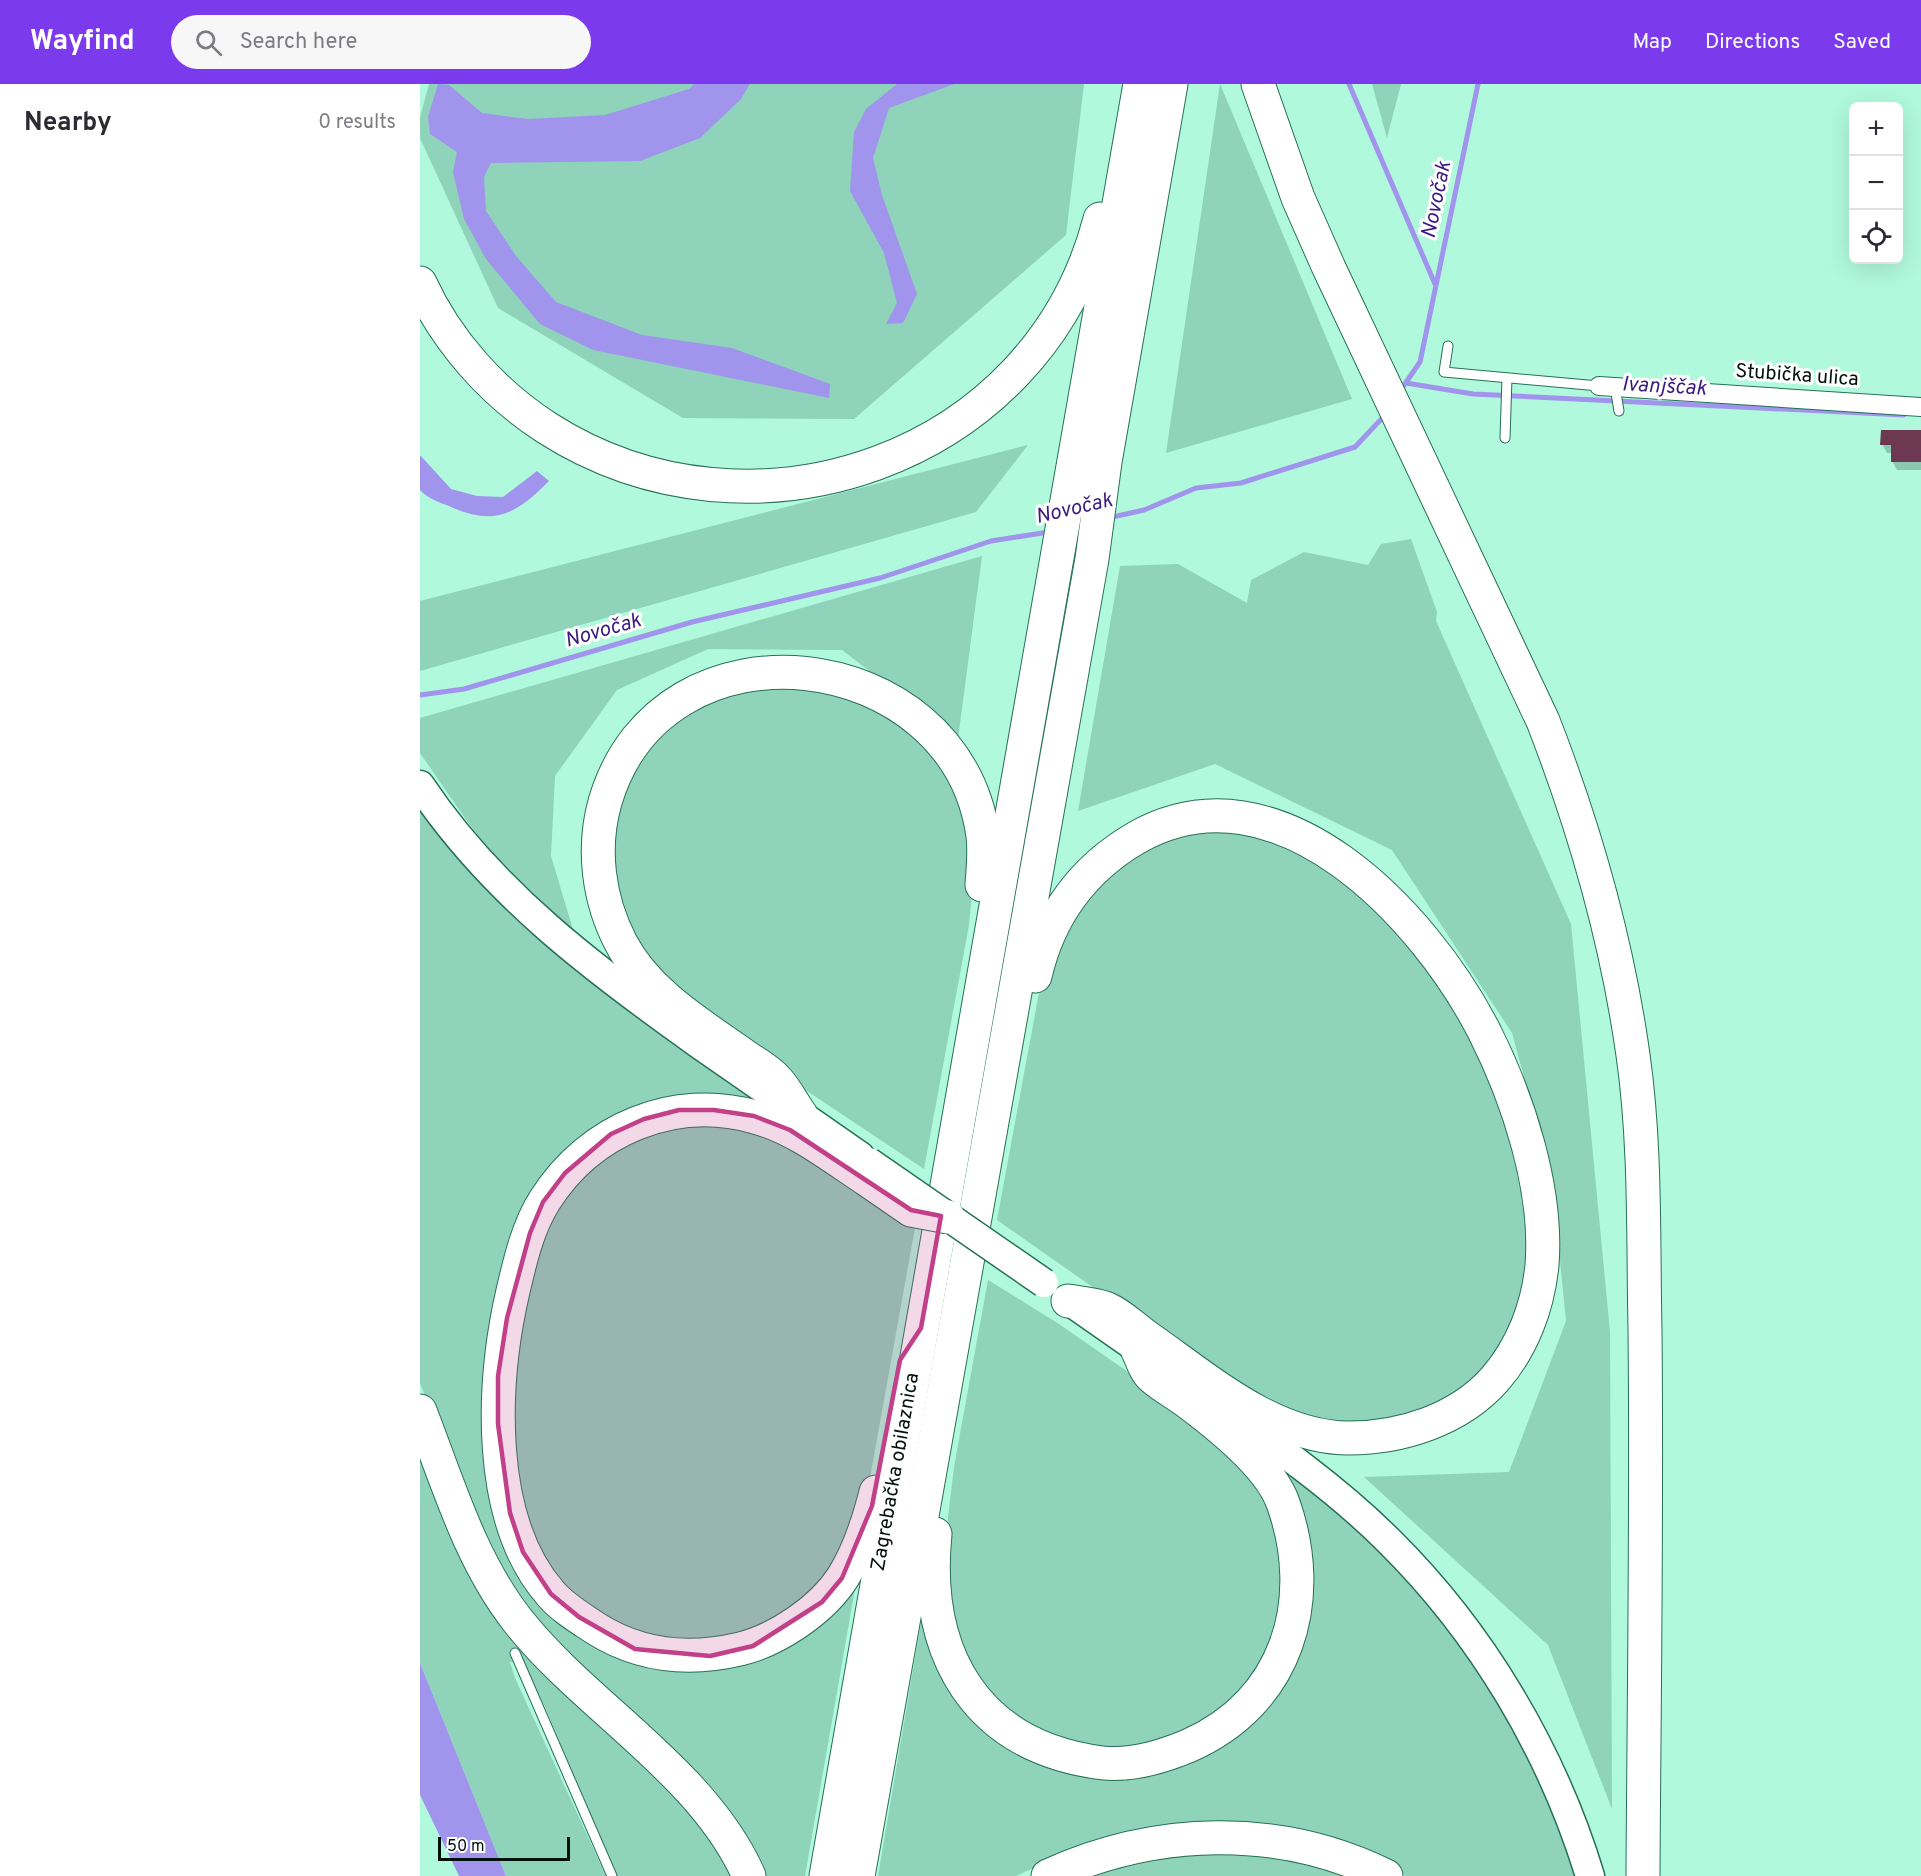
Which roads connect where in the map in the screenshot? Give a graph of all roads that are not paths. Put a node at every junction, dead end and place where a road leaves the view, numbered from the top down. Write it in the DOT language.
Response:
graph roads {
  1 [pos="1124,84"];
  2 [pos="1140,84"];
  3 [pos="1171,84"];
  4 [pos="1258,84"];
  5 [pos="420,283"];
  6 [pos="1448,346"];
  7 [pos="1507,380"];
  8 [pos="1610,387"];
  9 [pos="1921,407"];
  10 [pos="1619,411"];
  11 [pos="1505,438"];
  12 [pos="420,785"];
  13 [pos="966,1069"];
  14 [pos="801,1115"];
  15 [pos="983,1167"];
  16 [pos="868,1170"];
  17 [pos="948,1217"];
  18 [pos="1056,1292"];
  19 [pos="921,1328"];
  20 [pos="1137,1349"];
  21 [pos="950,1353"];
  22 [pos="420,1411"];
  23 [pos="515,1653"];
  24 [pos="612,1876"];
  25 [pos="749,1876"];
  26 [pos="826,1876"];
  27 [pos="858,1876"];
  28 [pos="1048,1876"];
  29 [pos="1386,1876"];
  30 [pos="1590,1876"];
  31 [pos="1643,1876"];
  1 -- 5 [label="highway"];
  2 -- 13 [label="highway, Zagrebačka obilaznica"];
  3 -- 15 [label="highway, Zagrebačka obilaznica"];
  4 -- 31 [label="highway"];
  6 -- 7 [label="lane"];
  7 -- 8 [label="lane"];
  7 -- 11 [label="lane"];
  8 -- 9 [label="street, Stubička ulica"];
  8 -- 10 [label="lane"];
  12 -- 14 [label="main road"];
  13 -- 14 [label="highway"];
  13 -- 19 [label="highway, Zagrebačka obilaznica"];
  14 -- 16 [label="main road"];
  15 -- 18 [label="highway"];
  15 -- 21 [label="highway, Zagrebačka obilaznica"];
  16 -- 17 [label="highway, bridge"];
  16 -- 19 [label="highway"];
  17 -- 18 [label="main road, bridge"];
  18 -- 20 [label="main road"];
  19 -- 26 [label="highway, Zagrebačka obilaznica"];
  20 -- 21 [label="highway"];
  20 -- 30 [label="main road"];
  21 -- 27 [label="highway, Zagrebačka obilaznica"];
  22 -- 25 [label="highway"];
  23 -- 24 [label="lane"];
  28 -- 29 [label="highway"];
}
